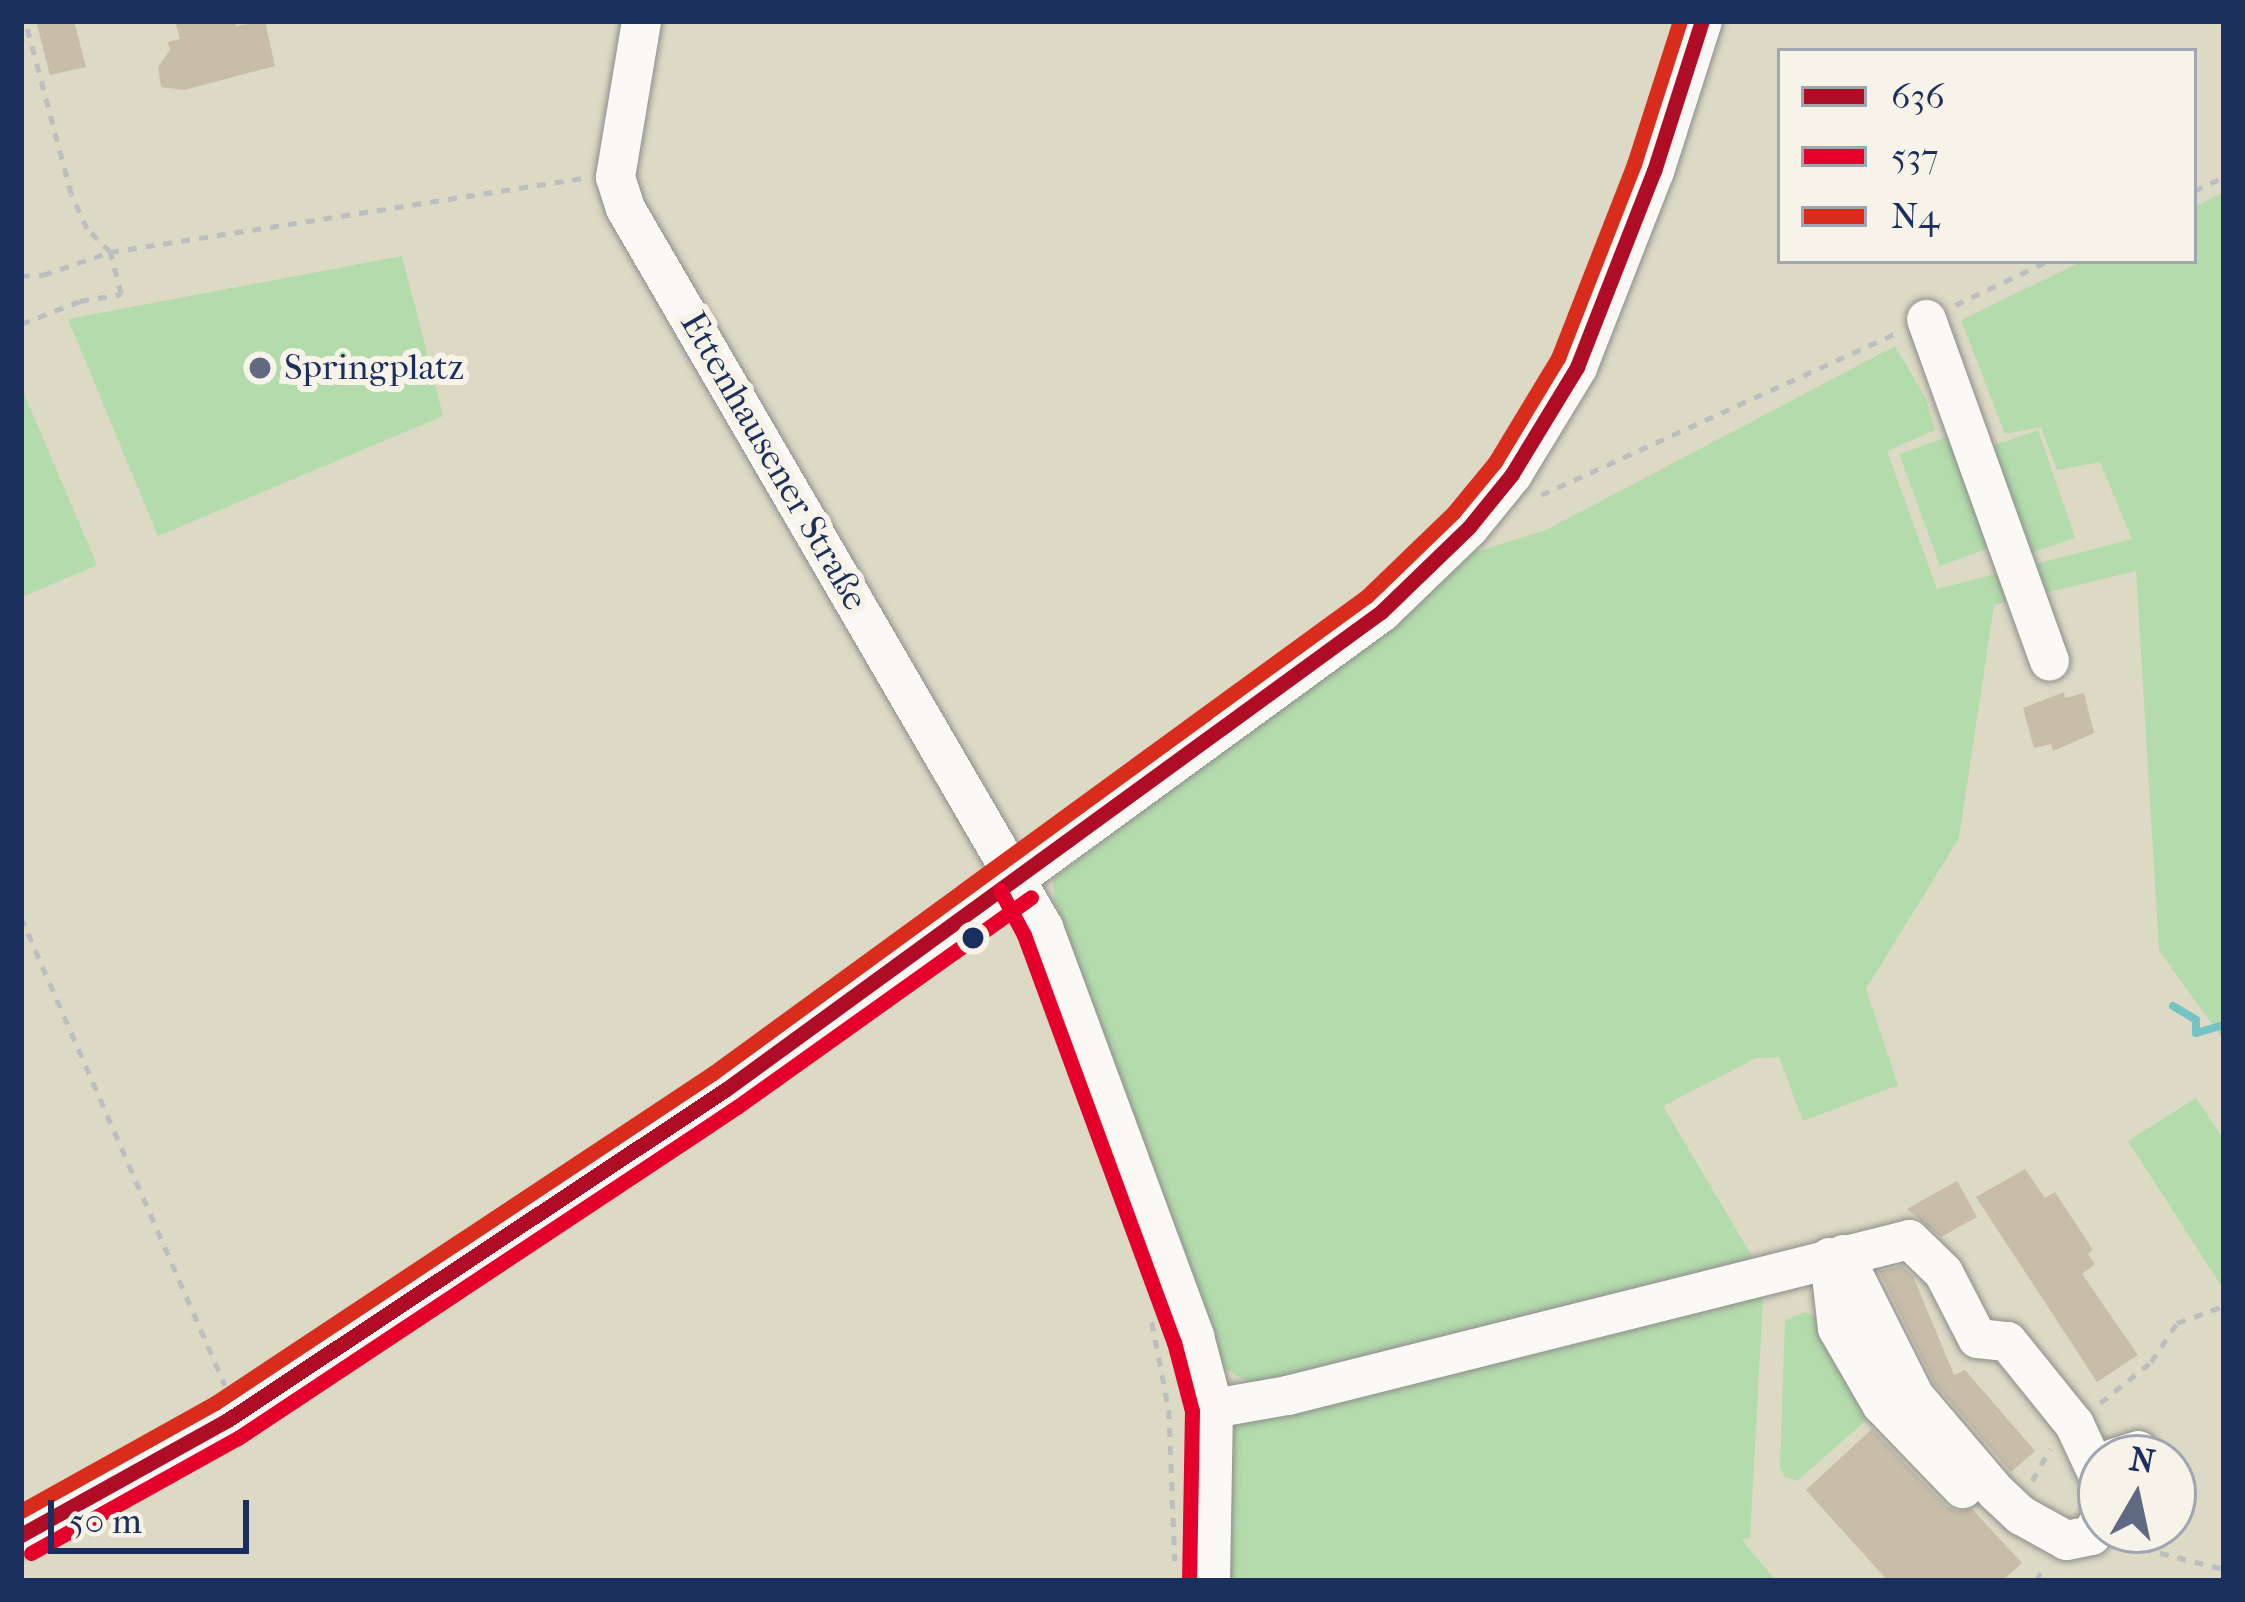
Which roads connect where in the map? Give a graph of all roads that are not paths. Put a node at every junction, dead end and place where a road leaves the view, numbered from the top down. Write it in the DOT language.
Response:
graph roads {
  1 [pos="640,21"];
  2 [pos="1702,21"];
  3 [pos="1927,319"];
  4 [pos="2049,660"];
  5 [pos="1019,880"];
  6 [pos="1836,1256"];
  7 [pos="1213,1408"];
  8 [pos="2083,1434"];
  9 [pos="2077,1531"];
  10 [pos="21,1535"];
  11 [pos="1210,1581"];
  1 -- 5 [label="street, Ettenhausener Straße"];
  2 -- 5 [label="street"];
  3 -- 4 [label="street"];
  5 -- 7 [label="street, Ettenhausener Straße"];
  5 -- 10 [label="street"];
  6 -- 7 [label="street"];
  6 -- 8 [label="street"];
  6 -- 9 [label="street"];
  7 -- 11 [label="street, Ettenhausener Straße"];
}
